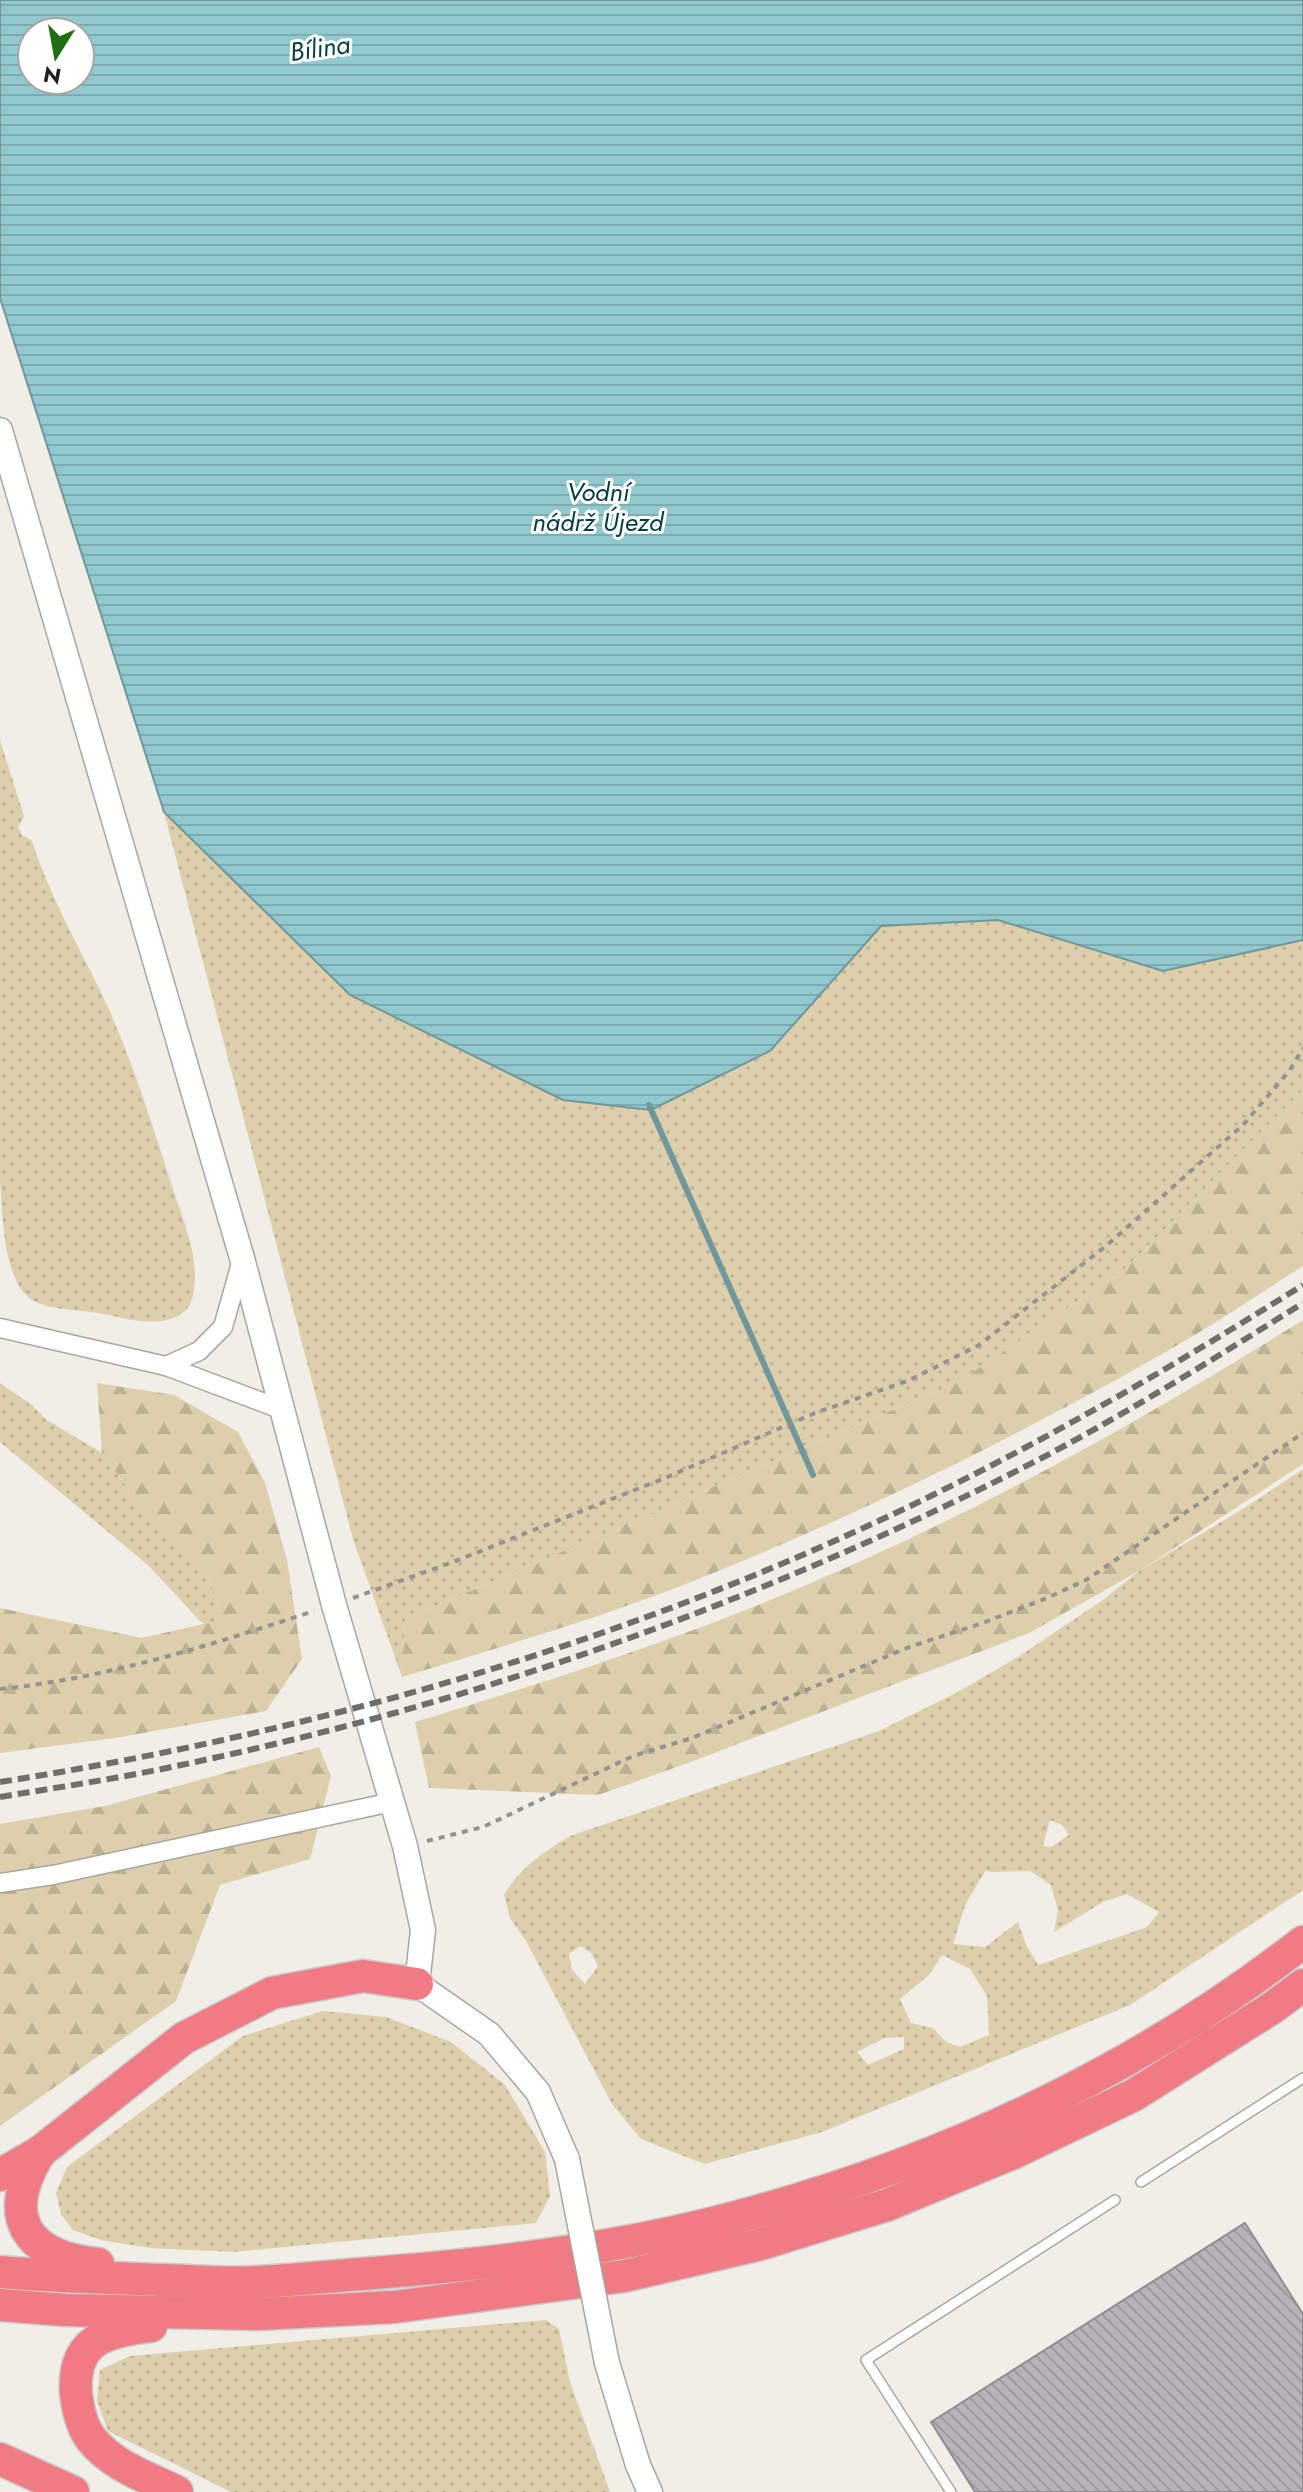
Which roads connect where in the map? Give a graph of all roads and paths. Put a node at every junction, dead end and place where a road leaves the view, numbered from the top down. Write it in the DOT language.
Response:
graph roads {
  1 [pos="0,430"];
  2 [pos="1303,1048"];
  3 [pos="242,1258"];
  4 [pos="0,1328"];
  5 [pos="166,1366"];
  6 [pos="283,1410"];
  7 [pos="1303,1433"];
  8 [pos="334,1605"];
  9 [pos="0,1689"];
  10 [pos="392,1802"];
  11 [pos="405,1846"];
  12 [pos="0,1883"];
  13 [pos="1303,1942"];
  14 [pos="417,1984"];
  15 [pos="1303,1985"];
  16 [pos="1303,2078"];
  17 [pos="40,2152"];
  18 [pos="0,2175"];
  19 [pos="1141,2182"];
  20 [pos="1115,2200"];
  21 [pos="0,2272"];
  22 [pos="252,2282"];
  23 [pos="0,2305"];
  24 [pos="259,2314"];
  25 [pos="0,2459"];
  26 [pos="73,2492"];
  27 [pos="177,2492"];
  28 [pos="650,2492"];
  29 [pos="951,2492"];
  1 -- 3 [label="street"];
  2 -- 8 [label="path"];
  3 -- 5 [label="street"];
  3 -- 6 [label="street"];
  4 -- 5 [label="street"];
  5 -- 6 [label="street"];
  6 -- 8 [label="street"];
  7 -- 11 [label="path"];
  8 -- 9 [label="path"];
  8 -- 10 [label="street"];
  10 -- 11 [label="street"];
  10 -- 12 [label="street"];
  11 -- 14 [label="street"];
  13 -- 22 [label="highway"];
  14 -- 17 [label="highway"];
  14 -- 28 [label="street, bridge"];
  15 -- 24 [label="highway"];
  16 -- 19 [label="lane"];
  17 -- 18 [label="highway"];
  17 -- 22 [label="highway"];
  20 -- 29 [label="lane"];
  21 -- 22 [label="highway"];
  23 -- 24 [label="highway"];
  24 -- 27 [label="highway"];
  25 -- 26 [label="highway"];
}
